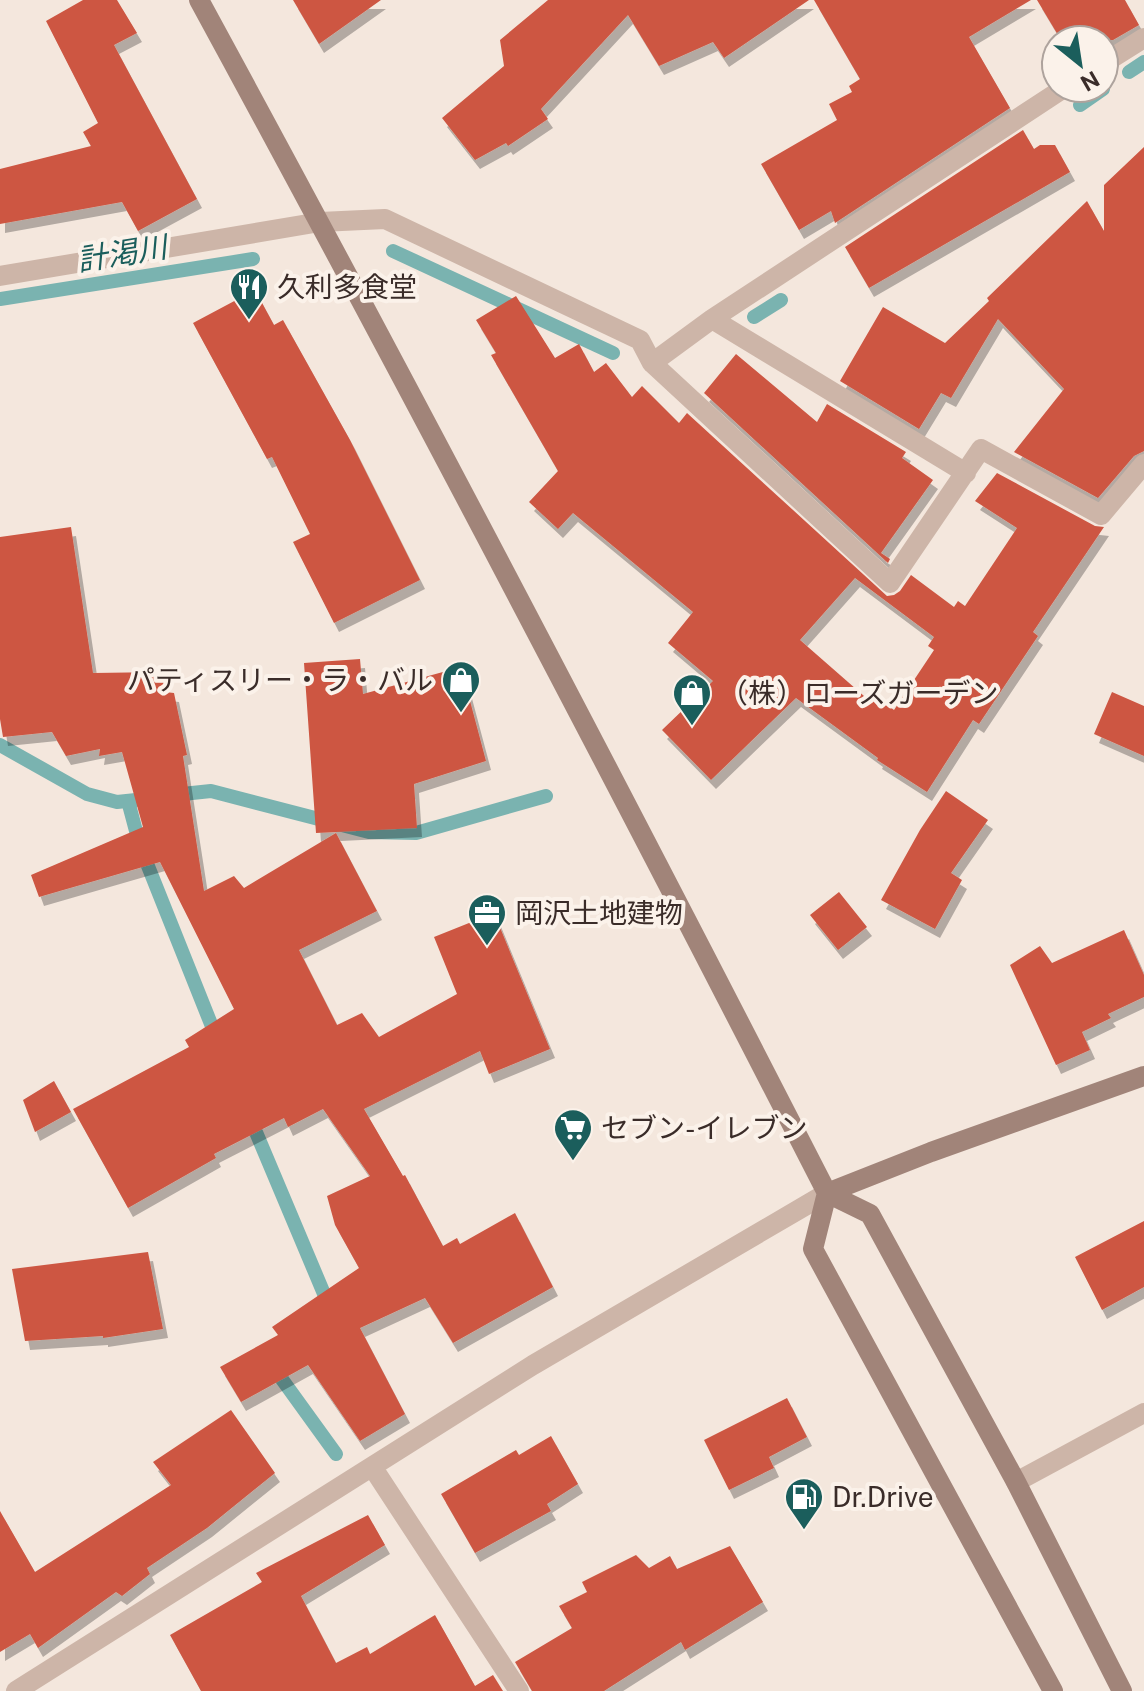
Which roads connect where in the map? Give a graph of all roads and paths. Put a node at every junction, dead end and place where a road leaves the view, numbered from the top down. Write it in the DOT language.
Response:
graph roads {
  1 [pos="199,0"];
  2 [pos="1144,38"];
  3 [pos="1120,53"];
  4 [pos="1040,104"];
  5 [pos="320,222"];
  6 [pos="0,276"];
  7 [pos="712,319"];
  8 [pos="652,363"];
  9 [pos="1144,464"];
  10 [pos="966,473"];
  11 [pos="1144,1076"];
  12 [pos="827,1193"];
  13 [pos="1144,1413"];
  14 [pos="373,1468"];
  15 [pos="1016,1482"];
  16 [pos="16,1691"];
  17 [pos="519,1691"];
  18 [pos="1053,1691"];
  19 [pos="1122,1691"];
  1 -- 5 [label="street"];
  2 -- 3 [label="street"];
  4 -- 7 [label="street"];
  5 -- 6 [label="street"];
  5 -- 8 [label="street"];
  5 -- 12 [label="street"];
  7 -- 8 [label="street"];
  7 -- 10 [label="street"];
  8 -- 10 [label="street"];
  9 -- 10 [label="street"];
  11 -- 12 [label="street"];
  12 -- 14 [label="street"];
  12 -- 15 [label="street"];
  12 -- 18 [label="street"];
  13 -- 15 [label="street"];
  14 -- 16 [label="street"];
  14 -- 17 [label="street"];
  15 -- 19 [label="street"];
}
